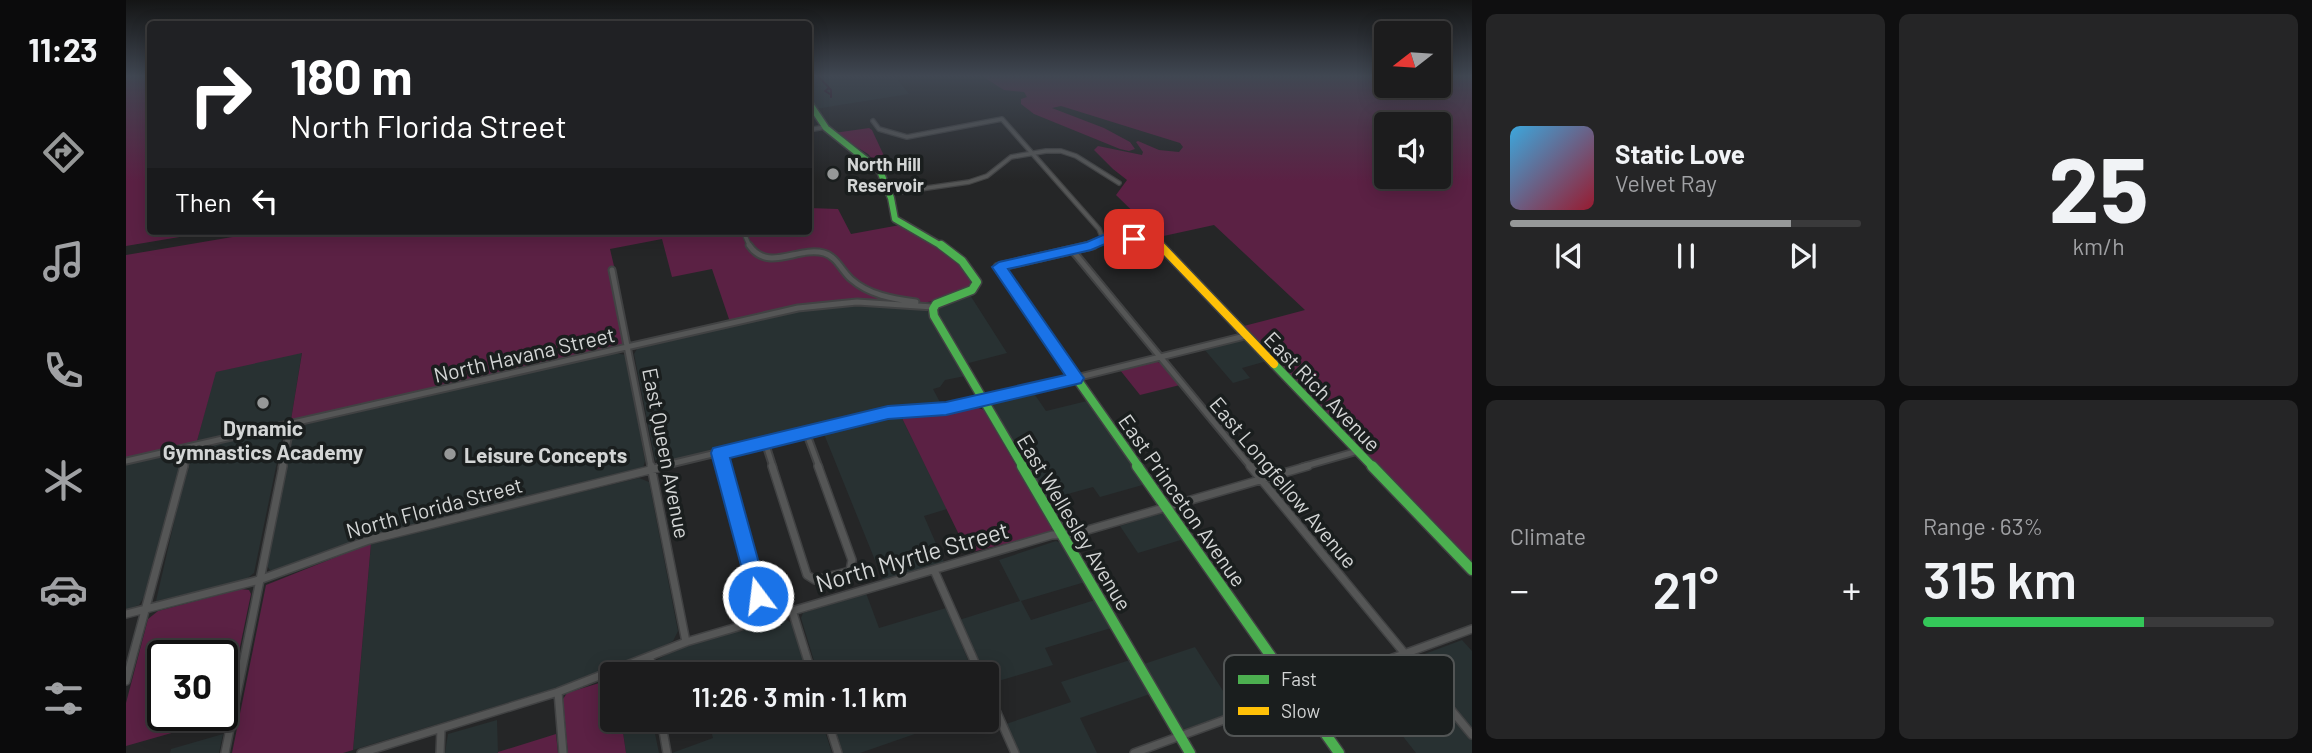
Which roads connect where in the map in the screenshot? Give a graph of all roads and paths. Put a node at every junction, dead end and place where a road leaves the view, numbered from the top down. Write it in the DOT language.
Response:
graph roads {
  1 [pos="815,111"];
  2 [pos="873,121"];
  3 [pos="825,127"];
  4 [pos="812,129"];
  5 [pos="1031,153"];
  6 [pos="1109,168"];
  7 [pos="1100,172"];
  8 [pos="1119,183"];
  9 [pos="899,192"];
  10 [pos="745,235"];
  11 [pos="1103,239"];
  12 [pos="1072,250"];
  13 [pos="760,258"];
  14 [pos="612,270"];
  15 [pos="923,306"];
  16 [pos="933,307"];
  17 [pos="1245,336"];
  18 [pos="628,348"];
  19 [pos="1161,357"];
  20 [pos="1076,378"];
  21 [pos="984,401"];
  22 [pos="291,425"];
  23 [pos="806,432"];
  24 [pos="765,442"];
  25 [pos="189,449"];
  26 [pos="1358,451"];
  27 [pos="720,453"];
  28 [pos="126,461"];
  29 [pos="652,468"];
  30 [pos="1262,480"];
  31 [pos="1167,508"];
  32 [pos="1063,535"];
  33 [pos="934,570"];
  34 [pos="1472,570"];
  35 [pos="259,580"];
  36 [pos="146,609"];
  37 [pos="792,610"];
  38 [pos="126,614"];
  39 [pos="764,618"];
  40 [pos="1472,629"];
  41 [pos="686,642"];
  42 [pos="1405,653"];
  43 [pos="1271,655"];
  44 [pos="1399,655"];
  45 [pos="650,658"];
  46 [pos="651,662"];
  47 [pos="808,662"];
  48 [pos="975,662"];
  49 [pos="126,681"];
  50 [pos="558,692"];
  51 [pos="1454,713"];
  52 [pos="999,717"];
  53 [pos="1224,719"];
  54 [pos="441,729"];
  55 [pos="663,732"];
  56 [pos="831,732"];
  57 [pos="1472,735"];
  58 [pos="1180,736"];
  59 [pos="1327,736"];
  60 [pos="225,753"];
  61 [pos="361,753"];
  62 [pos="440,753"];
  63 [pos="563,753"];
  64 [pos="667,753"];
  65 [pos="838,753"];
  66 [pos="1015,753"];
  67 [pos="1134,753"];
  68 [pos="1191,753"];
  69 [pos="1339,753"];
  1 -- 3 [label="street"];
  2 -- 5 [label="street"];
  3 -- 4 [label="street"];
  3 -- 16 [label="street"];
  5 -- 7 [label="street"];
  5 -- 9 [label="street"];
  5 -- 11 [label="street"];
  6 -- 7 [label="street"];
  7 -- 8 [label="street"];
  10 -- 13 [label="street"];
  11 -- 12 [label="street"];
  11 -- 17 [label="street, East Rich Avenue"];
  12 -- 19 [label="street, East Longfellow Avenue"];
  12 -- 20 [label="street, East Princeton Avenue"];
  13 -- 15 [label="street"];
  14 -- 18 [label="street, East Queen Avenue"];
  15 -- 16 [label="street, North Havana Street"];
  15 -- 18 [label="street, North Havana Street"];
  16 -- 21 [label="street, East Wellesley Avenue"];
  17 -- 19 [label="street, North Florida Street"];
  17 -- 26 [label="street, East Rich Avenue"];
  18 -- 22 [label="street, North Havana Street"];
  18 -- 29 [label="street, East Queen Avenue"];
  19 -- 20 [label="street, North Florida Street"];
  19 -- 30 [label="street, East Longfellow Avenue"];
  20 -- 21 [label="street, North Florida Street"];
  20 -- 31 [label="street, East Princeton Avenue"];
  21 -- 23 [label="street, North Florida Street"];
  21 -- 32 [label="street, East Wellesley Avenue"];
  22 -- 25 [label="street, North Havana Street"];
  22 -- 35 [label="street"];
  23 -- 24 [label="street, North Florida Street"];
  23 -- 24 [label="street"];
  24 -- 27 [label="street, North Florida Street"];
  25 -- 28 [label="street, North Havana Street"];
  25 -- 36 [label="street"];
  26 -- 30 [label="street, North Myrtle Street"];
  26 -- 34 [label="street, East Rich Avenue"];
  27 -- 29 [label="street, North Florida Street"];
  27 -- 39 [label="street"];
  29 -- 35 [label="street, North Florida Street"];
  29 -- 41 [label="street, East Queen Avenue"];
  30 -- 31 [label="street, North Myrtle Street"];
  30 -- 42 [label="street, East Longfellow Avenue"];
  31 -- 32 [label="street, North Myrtle Street"];
  31 -- 43 [label="street, East Princeton Avenue"];
  32 -- 33 [label="street, North Myrtle Street"];
  32 -- 58 [label="street, East Wellesley Avenue"];
  33 -- 37 [label="street, North Myrtle Street"];
  33 -- 48 [label="street"];
  35 -- 36 [label="street, North Florida Street"];
  35 -- 60 [label="street"];
  36 -- 38 [label="street, North Florida Street"];
  36 -- 49 [label="street"];
  37 -- 39 [label="street, North Myrtle Street"];
  37 -- 47 [label="street"];
  39 -- 41 [label="street, North Myrtle Street"];
  40 -- 42 [label="street"];
  41 -- 45 [label="street, North Myrtle Street"];
  42 -- 44 [label="street"];
  45 -- 46 [label="street"];
  45 -- 50 [label="street, North Myrtle Street"];
  50 -- 54 [label="street, North Myrtle Street"];
  50 -- 63 [label="street"];
  51 -- 57 [label="street, East Longfellow Avenue"];
  52 -- 66 [label="street"];
  53 -- 58 [label="street"];
  54 -- 61 [label="street, North Myrtle Street"];
  54 -- 62 [label="street"];
  55 -- 64 [label="street"];
  56 -- 65 [label="street"];
  58 -- 67 [label="street"];
  58 -- 68 [label="street, East Wellesley Avenue"];
  59 -- 69 [label="street, East Princeton Avenue"];
}
